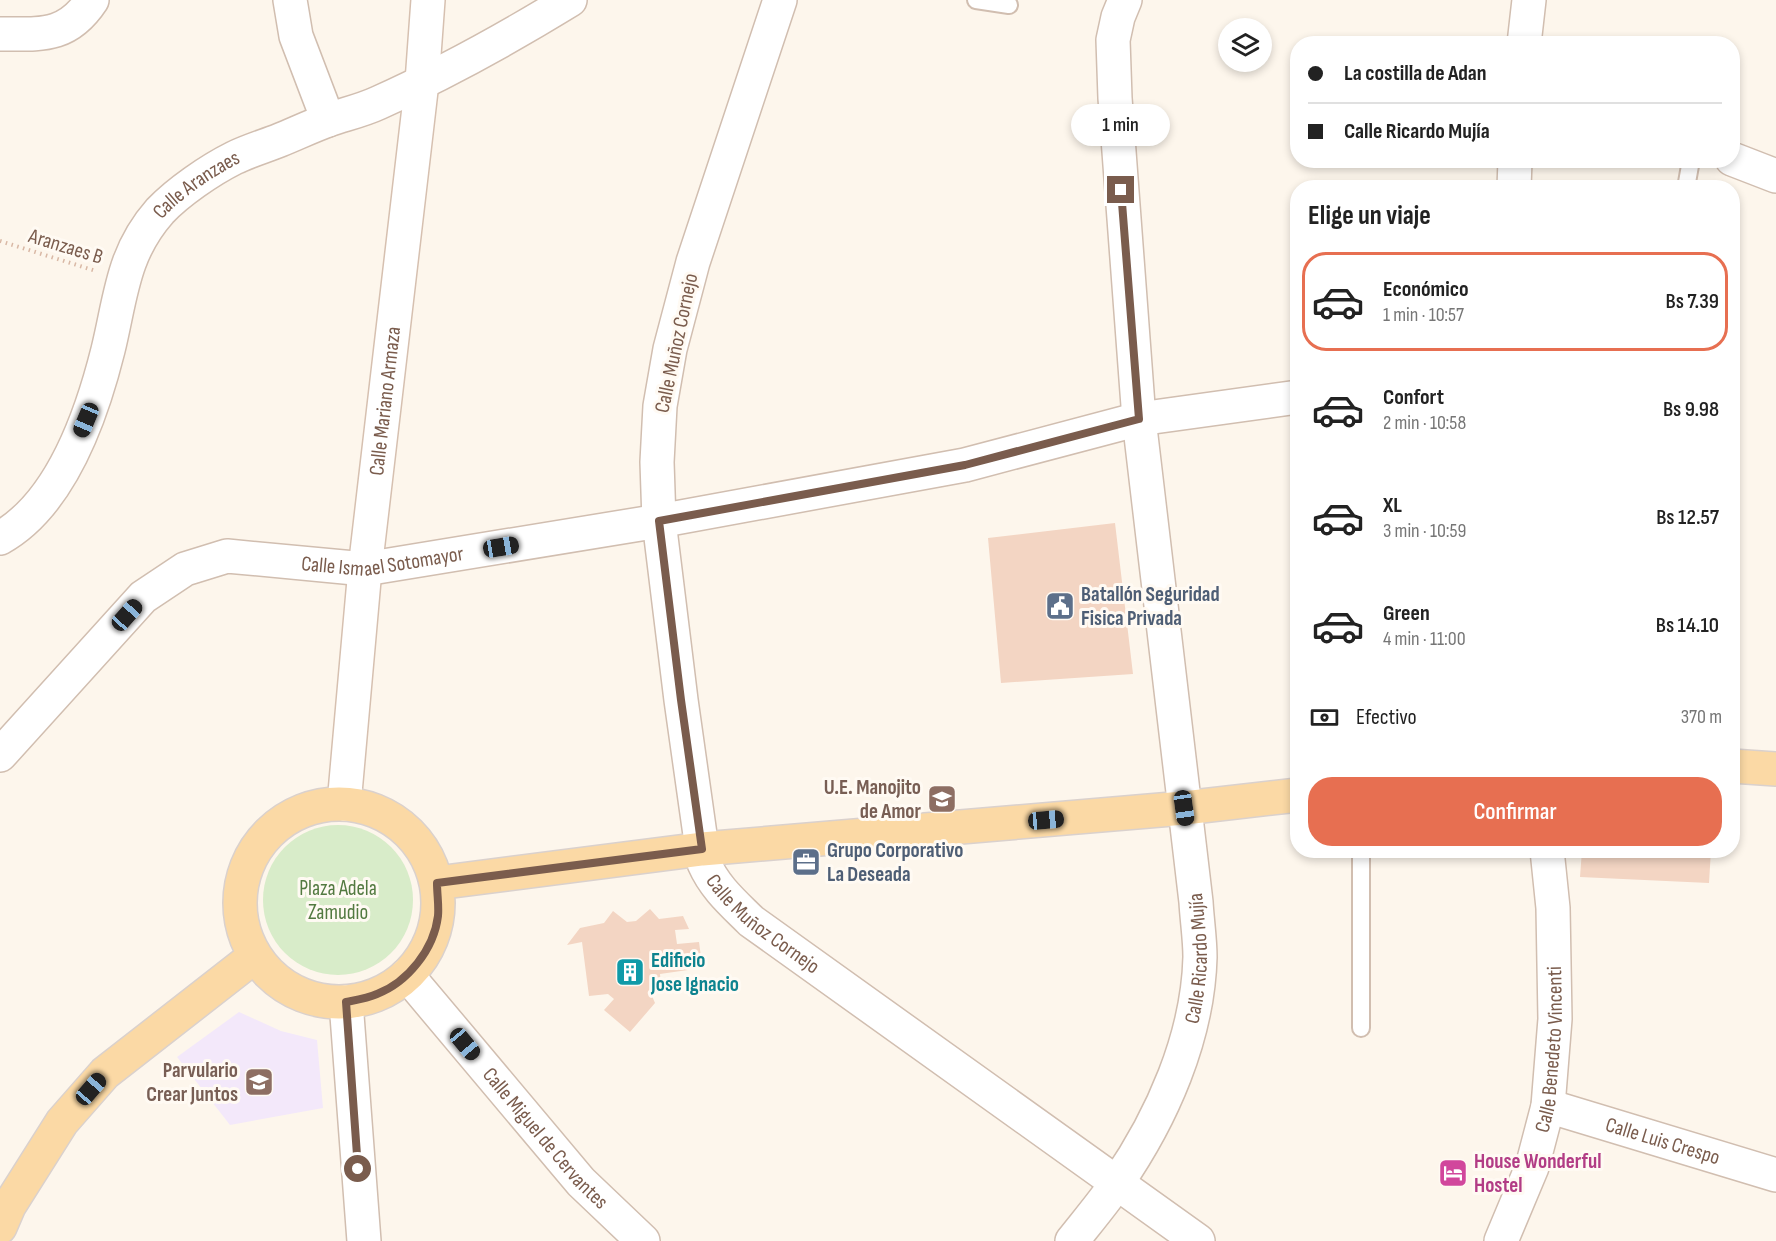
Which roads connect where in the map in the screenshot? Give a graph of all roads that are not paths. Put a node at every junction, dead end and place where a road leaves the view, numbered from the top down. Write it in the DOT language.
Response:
graph roads {
  1 [pos="92,0"];
  2 [pos="290,0"];
  3 [pos="428,0"];
  4 [pos="570,0"];
  5 [pos="780,0"];
  6 [pos="976,0"];
  7 [pos="1125,0"];
  8 [pos="1528,0"];
  9 [pos="1009,5"];
  10 [pos="0,34"];
  11 [pos="1525,36"];
  12 [pos="422,82"];
  13 [pos="328,120"];
  14 [pos="1740,162"];
  15 [pos="1776,176"];
  16 [pos="1290,398"];
  17 [pos="1139,419"];
  18 [pos="659,521"];
  19 [pos="0,538"];
  20 [pos="365,569"];
  21 [pos="0,755"];
  22 [pos="1740,767"];
  23 [pos="1776,769"];
  24 [pos="1290,796"];
  25 [pos="344,804"];
  26 [pos="1184,808"];
  27 [pos="702,849"];
  28 [pos="1361,858"];
  29 [pos="1548,858"];
  30 [pos="437,883"];
  31 [pos="255,956"];
  32 [pos="407,975"];
  33 [pos="346,1002"];
  34 [pos="1361,1028"];
  35 [pos="1548,1106"];
  36 [pos="1776,1175"];
  37 [pos="1117,1183"];
  38 [pos="0,1227"];
  39 [pos="364,1241"];
  40 [pos="643,1241"];
  41 [pos="1072,1241"];
  42 [pos="1198,1241"];
  43 [pos="1501,1241"];
  1 -- 10 [label="street"];
  2 -- 13 [label="street"];
  3 -- 12 [label="street, Calle Mariano Armaza"];
  4 -- 12 [label="street, Calle Aranzaes"];
  5 -- 18 [label="street, Calle Muñoz Cornejo"];
  6 -- 9 [label="lane"];
  7 -- 17 [label="street, Calle Ricardo Mujía"];
  8 -- 11 [label="street"];
  12 -- 13 [label="street, Calle Aranzaes"];
  12 -- 20 [label="street, Calle Mariano Armaza"];
  13 -- 19 [label="street, Calle Aranzaes"];
  14 -- 15 [label="street"];
  16 -- 17 [label="street, Calle Ismael Sotomayor"];
  17 -- 18 [label="street, Calle Ismael Sotomayor"];
  17 -- 26 [label="street, Calle Ricardo Mujía"];
  18 -- 20 [label="street, Calle Ismael Sotomayor"];
  18 -- 27 [label="street, Calle Muñoz Cornejo"];
  20 -- 21 [label="street, Calle Ismael Sotomayor"];
  20 -- 25 [label="street, Calle Mariano Armaza"];
  22 -- 23 [label="main road"];
  24 -- 26 [label="main road"];
  25 -- 30 [label="main road"];
  25 -- 31 [label="main road"];
  26 -- 27 [label="main road"];
  26 -- 37 [label="street, Calle Ricardo Mujía"];
  27 -- 30 [label="main road"];
  27 -- 37 [label="street, Calle Muñoz Cornejo"];
  28 -- 34 [label="lane"];
  29 -- 35 [label="street, Calle Benedeto Vincenti"];
  30 -- 32 [label="main road"];
  31 -- 33 [label="main road"];
  31 -- 38 [label="main road"];
  32 -- 33 [label="main road"];
  32 -- 40 [label="street, Calle Miguel de Cervantes"];
  33 -- 39 [label="street"];
  35 -- 36 [label="street, Calle Luis Crespo"];
  35 -- 43 [label="street, Calle Benedeto Vincenti"];
  37 -- 41 [label="street, Calle Ricardo Mujía"];
  37 -- 42 [label="street, Calle Muñoz Cornejo"];
}
